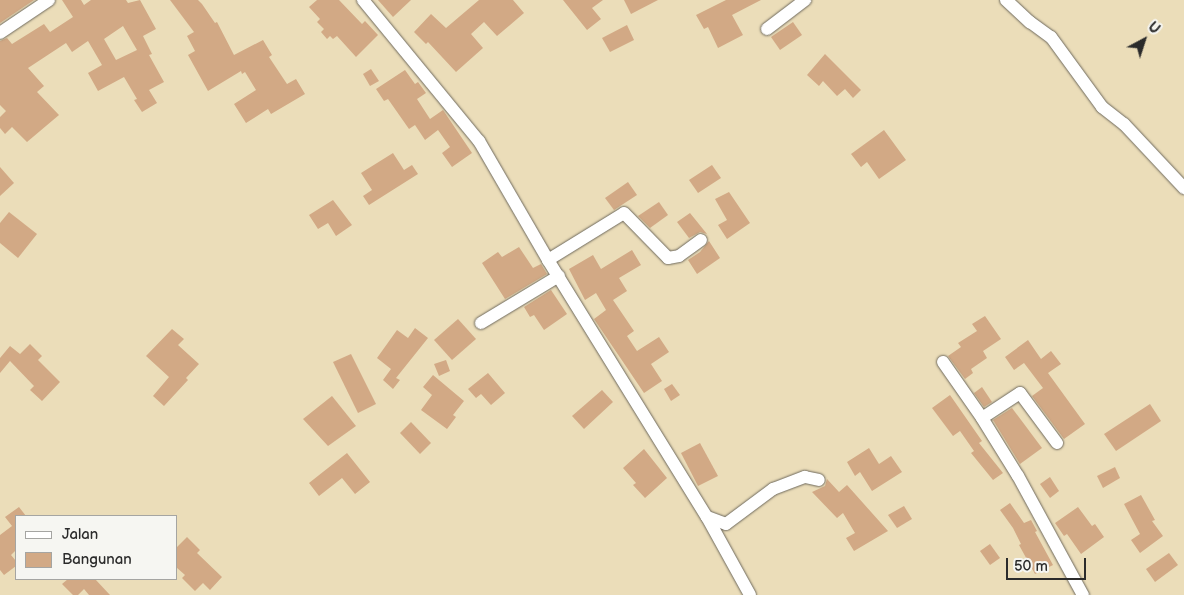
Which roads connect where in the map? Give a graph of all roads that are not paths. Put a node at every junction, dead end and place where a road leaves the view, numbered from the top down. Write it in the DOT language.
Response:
graph roads {
  1 [pos="49,0"];
  2 [pos="363,0"];
  3 [pos="805,0"];
  4 [pos="1006,0"];
  5 [pos="767,29"];
  6 [pos="0,33"];
  7 [pos="1184,188"];
  8 [pos="701,240"];
  9 [pos="548,260"];
  10 [pos="560,276"];
  11 [pos="481,322"];
  12 [pos="943,362"];
  13 [pos="982,418"];
  14 [pos="1057,443"];
  15 [pos="819,480"];
  16 [pos="707,517"];
  17 [pos="750,595"];
  18 [pos="1083,595"];
  1 -- 6 [label="street"];
  2 -- 9 [label="street"];
  3 -- 5 [label="street"];
  4 -- 7 [label="street"];
  8 -- 9 [label="street"];
  9 -- 10 [label="street"];
  10 -- 11 [label="street"];
  10 -- 16 [label="street"];
  12 -- 13 [label="street"];
  13 -- 14 [label="street"];
  13 -- 18 [label="street"];
  15 -- 16 [label="street"];
  16 -- 17 [label="street"];
}
